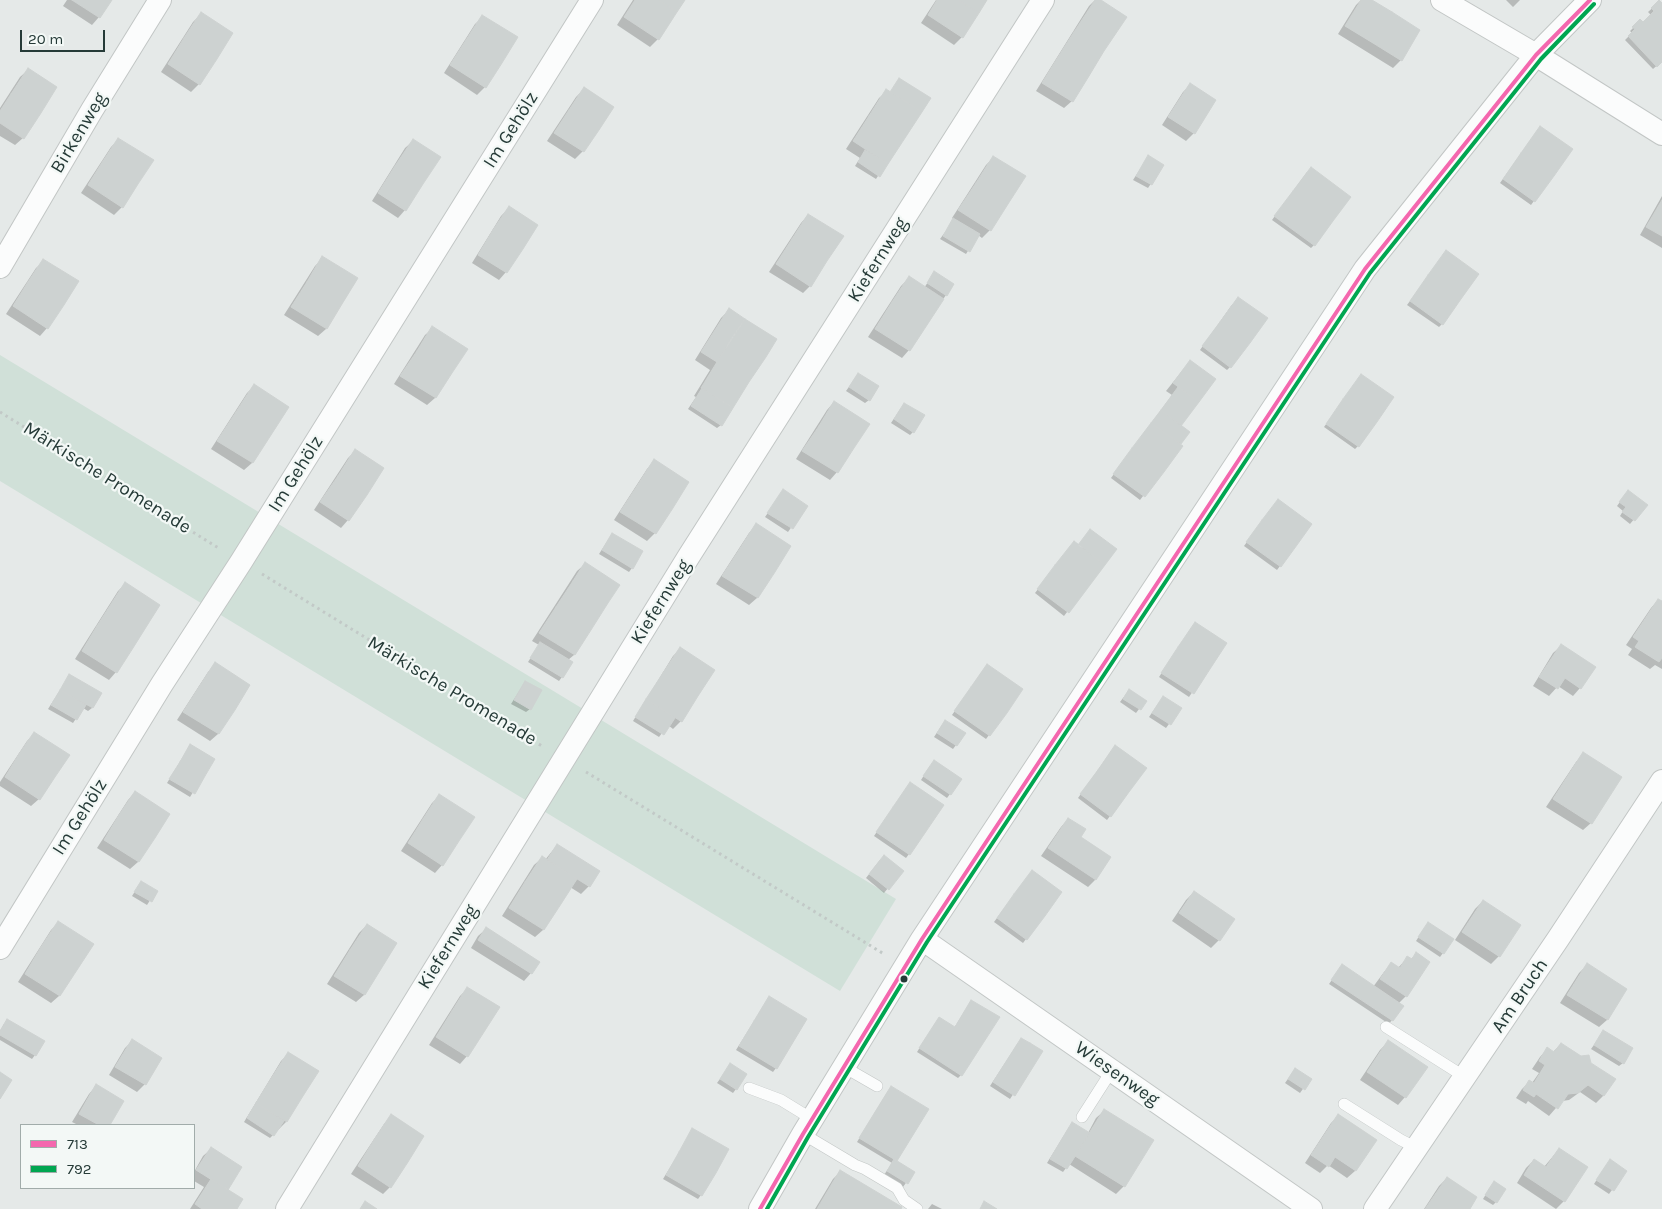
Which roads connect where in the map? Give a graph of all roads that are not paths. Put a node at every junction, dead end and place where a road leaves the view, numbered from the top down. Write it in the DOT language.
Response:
graph roads {
  1 [pos="160,0"];
  2 [pos="592,0"];
  3 [pos="1042,0"];
  4 [pos="1442,0"];
  5 [pos="1590,0"];
  6 [pos="1536,55"];
  7 [pos="1662,134"];
  8 [pos="0,267"];
  9 [pos="1662,781"];
  10 [pos="922,939"];
  11 [pos="0,948"];
  12 [pos="1386,1027"];
  13 [pos="844,1067"];
  14 [pos="1112,1070"];
  15 [pos="1465,1077"];
  16 [pos="877,1086"];
  17 [pos="749,1088"];
  18 [pos="1344,1104"];
  19 [pos="1082,1117"];
  20 [pos="808,1127"];
  21 [pos="1417,1148"];
  22 [pos="287,1209"];
  23 [pos="760,1209"];
  24 [pos="917,1209"];
  25 [pos="1311,1209"];
  26 [pos="1376,1209"];
  1 -- 8 [label="street, Birkenweg"];
  2 -- 11 [label="street, Im Gehölz"];
  3 -- 22 [label="street, Kiefernweg"];
  4 -- 6 [label="street"];
  5 -- 6 [label="street"];
  6 -- 7 [label="street"];
  6 -- 10 [label="street"];
  9 -- 15 [label="street, Am Bruch"];
  10 -- 13 [label="street"];
  10 -- 14 [label="street, Wiesenweg"];
  12 -- 15 [label="lane"];
  13 -- 16 [label="lane"];
  13 -- 20 [label="street"];
  14 -- 19 [label="lane"];
  14 -- 25 [label="street, Wiesenweg"];
  15 -- 21 [label="street, Am Bruch"];
  17 -- 20 [label="lane"];
  18 -- 21 [label="lane"];
  20 -- 23 [label="street"];
  20 -- 24 [label="lane"];
  21 -- 26 [label="street, Am Bruch"];
}
